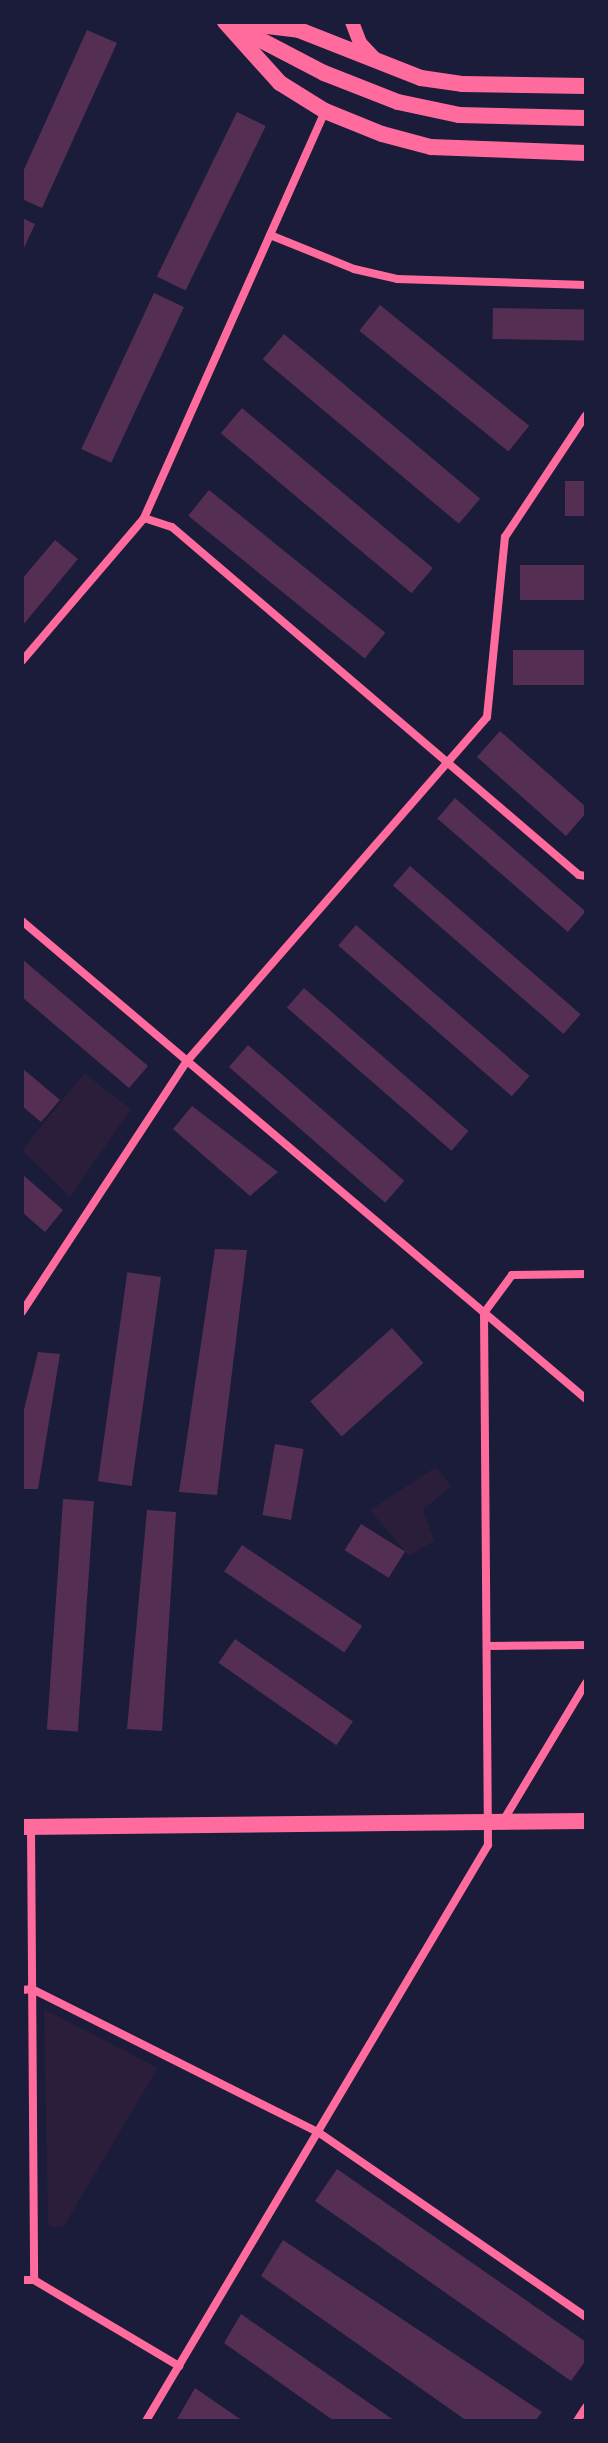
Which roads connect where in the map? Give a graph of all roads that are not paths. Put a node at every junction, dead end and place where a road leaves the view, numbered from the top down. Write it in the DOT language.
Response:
graph roads {
  1 [pos="226,22"];
  2 [pos="234,22"];
  3 [pos="352,22"];
  4 [pos="306,26"];
  5 [pos="380,64"];
  6 [pos="586,86"];
  7 [pos="325,111"];
  8 [pos="586,118"];
  9 [pos="586,153"];
  10 [pos="270,235"];
  11 [pos="586,285"];
  12 [pos="586,415"];
  13 [pos="144,518"];
  14 [pos="22,661"];
  15 [pos="449,761"];
  16 [pos="586,876"];
  17 [pos="22,921"];
  18 [pos="187,1061"];
  19 [pos="586,1274"];
  20 [pos="22,1312"];
  21 [pos="484,1313"];
  22 [pos="571,1386"];
  23 [pos="586,1386"];
  24 [pos="586,1399"];
  25 [pos="586,1645"];
  26 [pos="487,1646"];
  27 [pos="586,1683"];
  28 [pos="586,1821"];
  29 [pos="495,1822"];
  30 [pos="26,1827"];
  31 [pos="32,1989"];
  32 [pos="22,1990"];
  33 [pos="318,2132"];
  34 [pos="22,2136"];
  35 [pos="33,2136"];
  36 [pos="22,2280"];
  37 [pos="34,2280"];
  38 [pos="586,2317"];
  39 [pos="179,2366"];
  40 [pos="586,2407"];
  41 [pos="146,2421"];
  42 [pos="577,2421"];
  1 -- 7 [label="main road"];
  1 -- 8 [label="main road"];
  2 -- 4 [label="main road"];
  3 -- 5 [label="street"];
  4 -- 5 [label="main road"];
  5 -- 6 [label="main road"];
  7 -- 9 [label="main road"];
  7 -- 10 [label="street"];
  10 -- 11 [label="street"];
  10 -- 13 [label="street"];
  12 -- 15 [label="street"];
  13 -- 14 [label="street"];
  13 -- 15 [label="street"];
  15 -- 16 [label="street"];
  15 -- 18 [label="street"];
  17 -- 18 [label="street"];
  18 -- 20 [label="street"];
  18 -- 21 [label="street"];
  19 -- 21 [label="street"];
  21 -- 22 [label="street"];
  21 -- 26 [label="street"];
  22 -- 23 [label="street"];
  22 -- 24 [label="street"];
  25 -- 26 [label="street"];
  26 -- 29 [label="street"];
  27 -- 29 [label="street"];
  28 -- 29 [label="main road"];
  29 -- 30 [label="main road"];
  29 -- 33 [label="street"];
  30 -- 31 [label="street"];
  31 -- 32 [label="street"];
  31 -- 33 [label="street"];
  31 -- 35 [label="street"];
  33 -- 38 [label="street"];
  33 -- 39 [label="street"];
  34 -- 35 [label="street"];
  35 -- 37 [label="street"];
  36 -- 37 [label="street"];
  37 -- 39 [label="street"];
  39 -- 41 [label="street"];
  40 -- 42 [label="street"];
}
